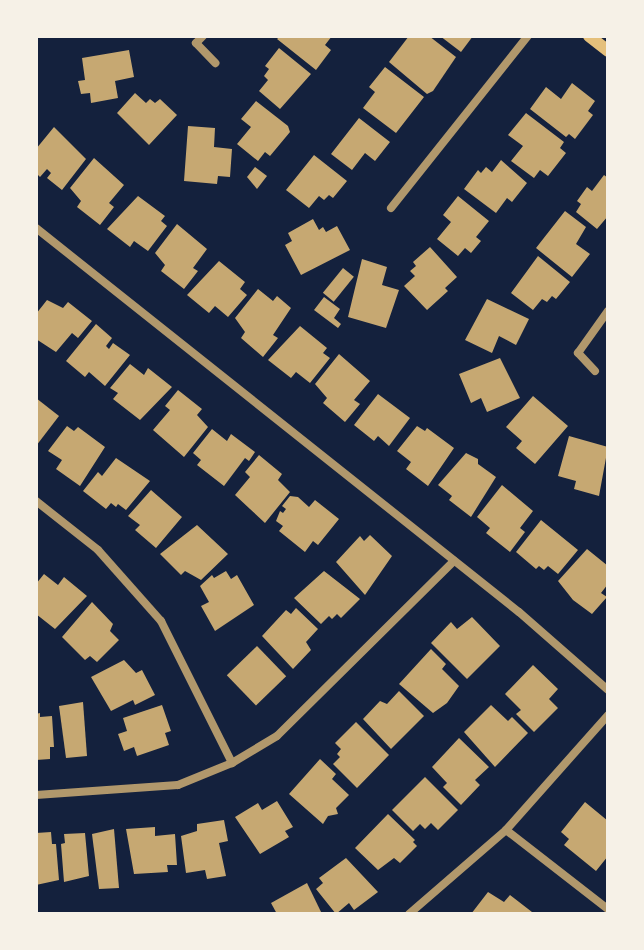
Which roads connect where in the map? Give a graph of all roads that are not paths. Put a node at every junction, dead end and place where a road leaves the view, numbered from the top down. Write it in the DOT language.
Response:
graph roads {
  1 [pos="203,36"];
  2 [pos="528,36"];
  3 [pos="589,36"];
  4 [pos="608,51"];
  5 [pos="215,63"];
  6 [pos="391,208"];
  7 [pos="36,228"];
  8 [pos="608,311"];
  9 [pos="595,371"];
  10 [pos="36,501"];
  11 [pos="454,561"];
  12 [pos="608,690"];
  13 [pos="608,715"];
  14 [pos="232,763"];
  15 [pos="36,795"];
  16 [pos="506,830"];
  17 [pos="608,909"];
  18 [pos="409,914"];
  1 -- 5 [label="street"];
  2 -- 6 [label="street"];
  3 -- 4 [label="main road"];
  7 -- 11 [label="street"];
  8 -- 9 [label="street"];
  10 -- 14 [label="street"];
  11 -- 12 [label="street"];
  11 -- 14 [label="street"];
  13 -- 16 [label="street"];
  14 -- 15 [label="street"];
  16 -- 17 [label="street"];
  16 -- 18 [label="street"];
}
